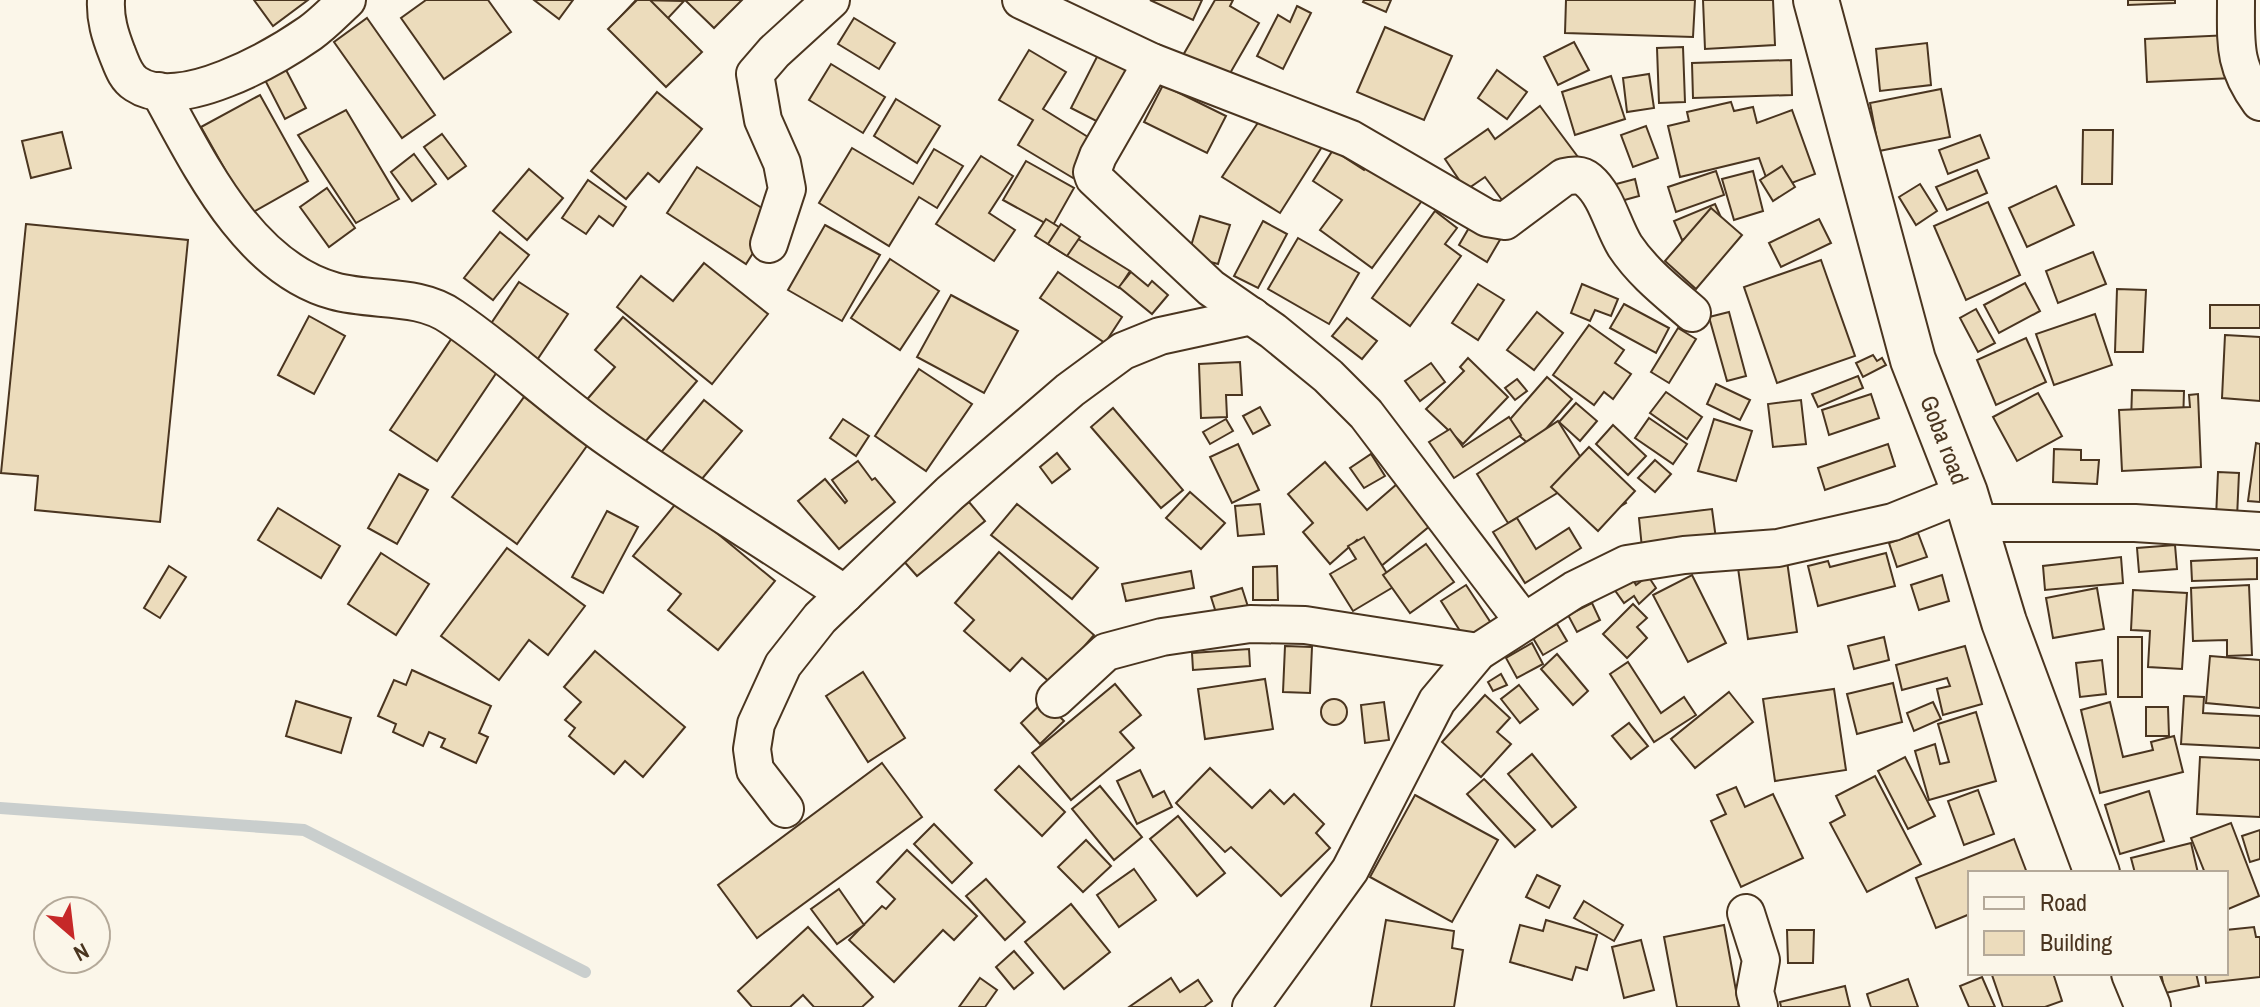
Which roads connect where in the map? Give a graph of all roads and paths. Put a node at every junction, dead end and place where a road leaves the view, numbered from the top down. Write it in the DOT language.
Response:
graph roads {
  1 [pos="106,0"];
  2 [pos="347,0"];
  3 [pos="831,0"];
  4 [pos="1021,0"];
  5 [pos="1816,0"];
  6 [pos="2236,0"];
  7 [pos="1152,62"];
  8 [pos="159,91"];
  9 [pos="2260,102"];
  10 [pos="769,244"];
  11 [pos="1692,313"];
  12 [pos="1252,316"];
  13 [pos="1969,508"];
  14 [pos="2260,531"];
  15 [pos="845,594"];
  16 [pos="1524,622"];
  17 [pos="1478,652"];
  18 [pos="1055,699"];
  19 [pos="785,809"];
  20 [pos="2096,871"];
  21 [pos="1746,913"];
  22 [pos="2135,975"];
  23 [pos="1256,1005"];
  24 [pos="1759,1007"];
  25 [pos="2148,1007"];
  1 -- 8 [label="street"];
  2 -- 8 [label="street"];
  3 -- 10 [label="street"];
  4 -- 7 [label="street"];
  5 -- 13 [label="main road, Goba road"];
  6 -- 9 [label="street"];
  7 -- 11 [label="street"];
  7 -- 12 [label="street"];
  8 -- 15 [label="street"];
  12 -- 15 [label="street"];
  12 -- 16 [label="street"];
  13 -- 14 [label="street"];
  13 -- 16 [label="street"];
  13 -- 20 [label="main road, Goba road"];
  15 -- 19 [label="street"];
  16 -- 17 [label="street"];
  17 -- 18 [label="street"];
  17 -- 23 [label="street"];
  21 -- 24 [label="street"];
  22 -- 25 [label="main road"];
}
